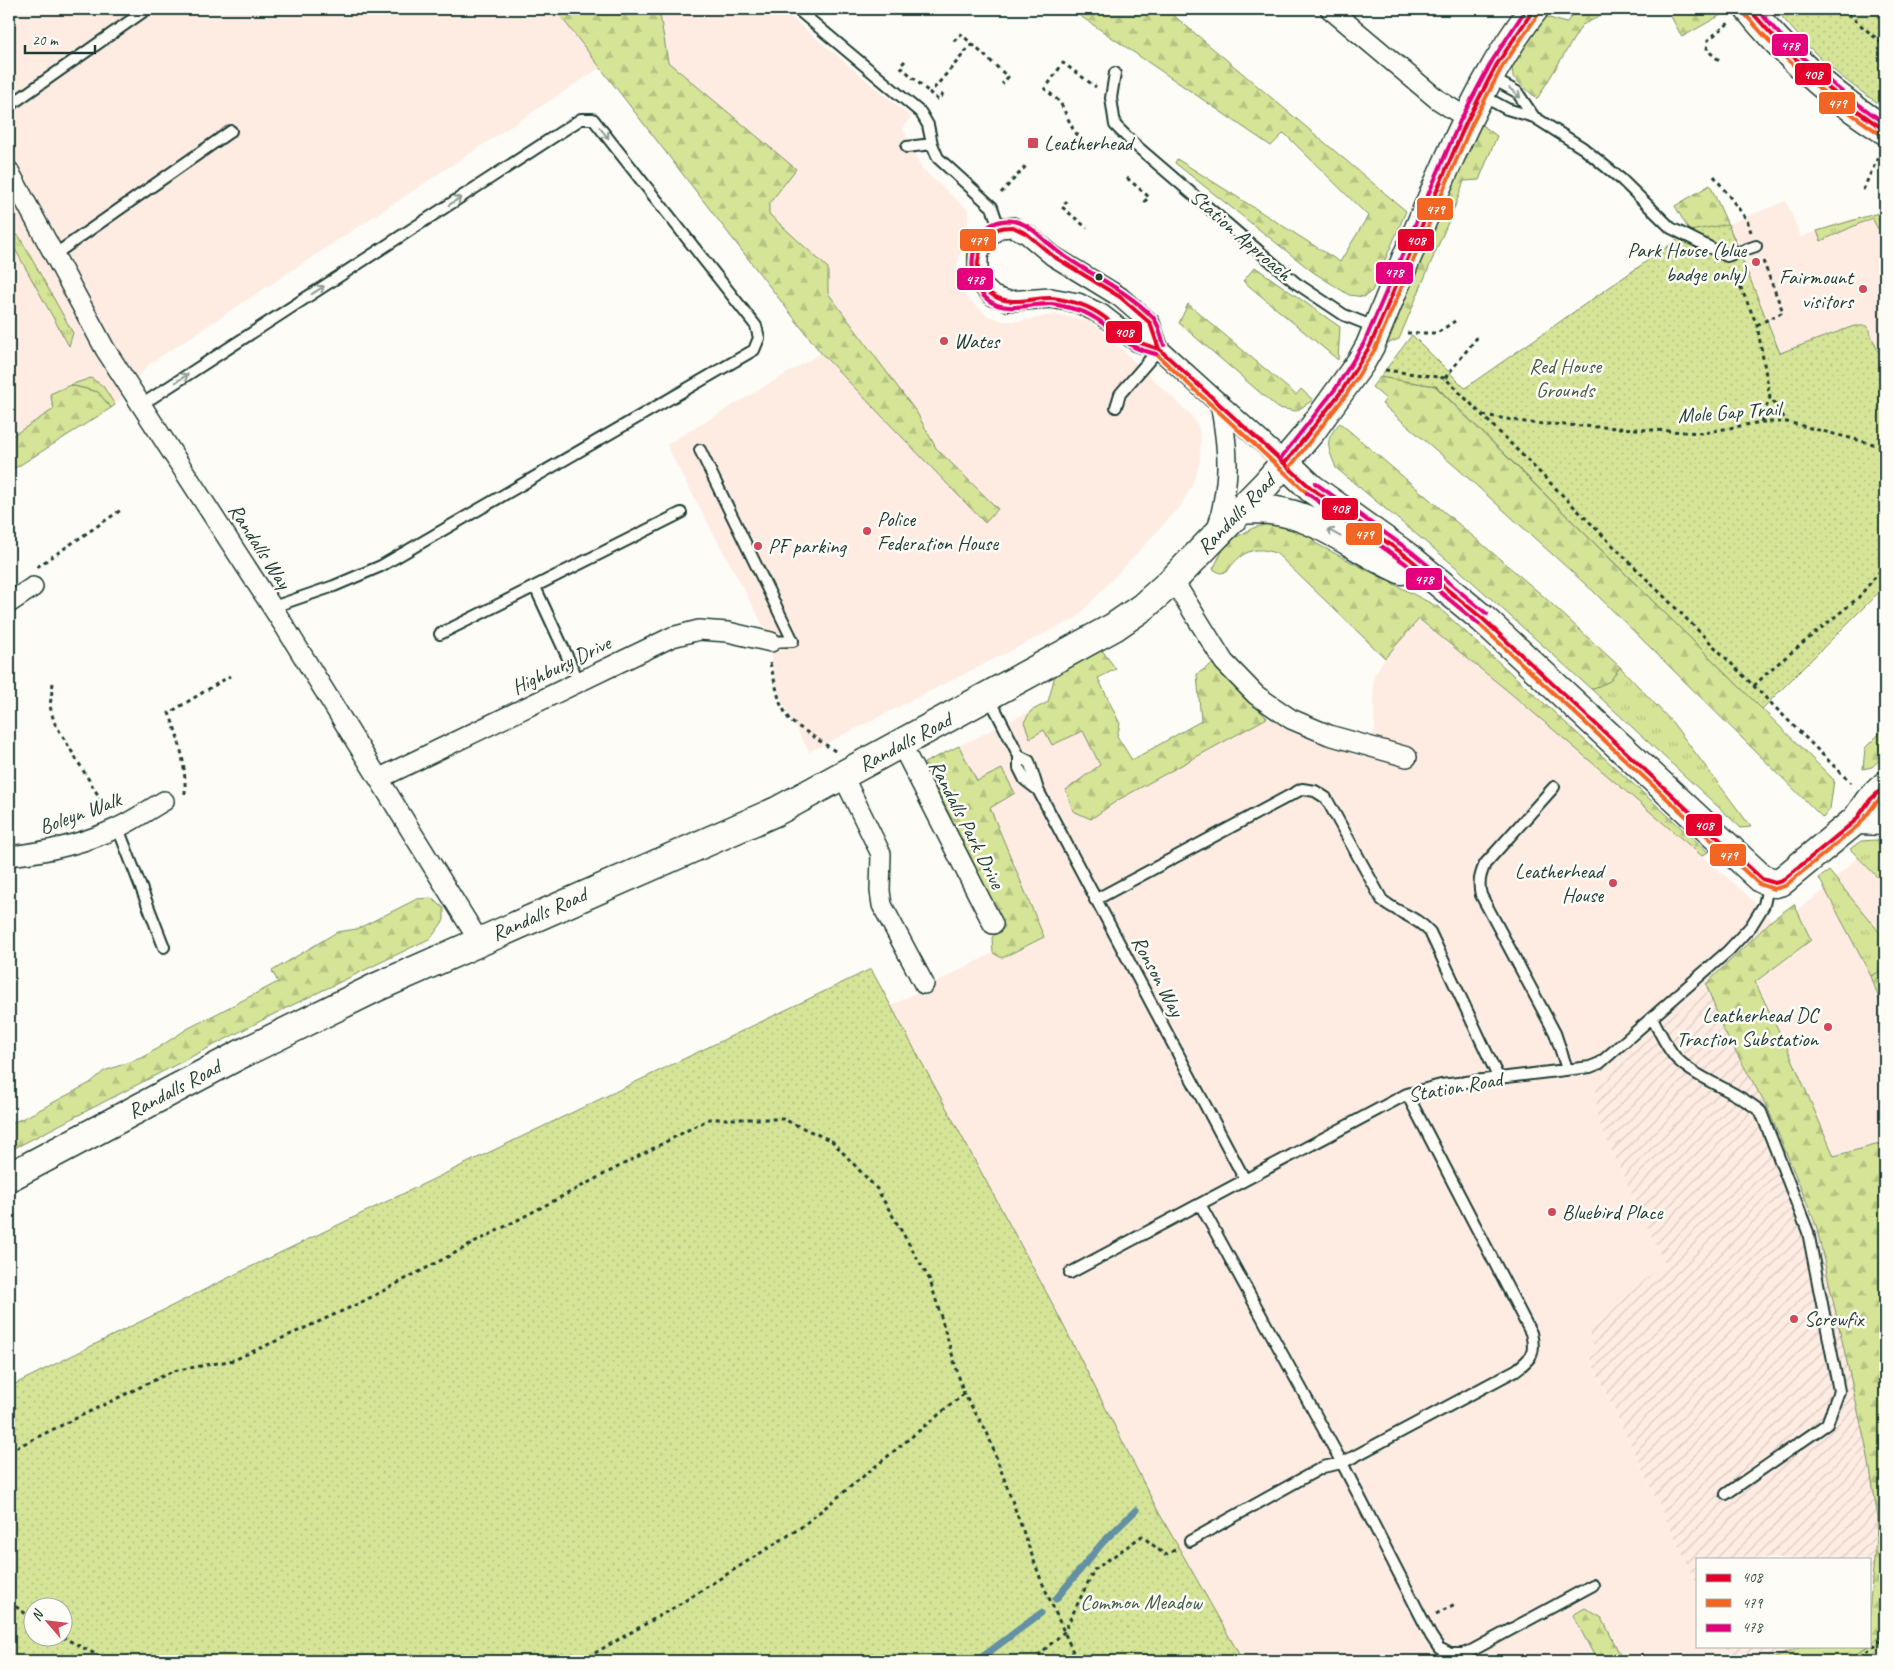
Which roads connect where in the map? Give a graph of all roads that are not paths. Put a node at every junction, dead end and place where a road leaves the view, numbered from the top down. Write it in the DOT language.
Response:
graph roads {
  1 [pos="147,9"];
  2 [pos="797,9"];
  3 [pos="1330,9"];
  4 [pos="1534,9"];
  5 [pos="1741,15"];
  6 [pos="1115,73"];
  7 [pos="1485,86"];
  8 [pos="9,106"];
  9 [pos="1534,117"];
  10 [pos="1468,119"];
  11 [pos="231,131"];
  12 [pos="1883,140"];
  13 [pos="932,144"];
  14 [pos="907,147"];
  15 [pos="9,172"];
  16 [pos="999,228"];
  17 [pos="1756,246"];
  18 [pos="54,255"];
  19 [pos="1378,328"];
  20 [pos="1159,349"];
  21 [pos="1220,403"];
  22 [pos="141,405"];
  23 [pos="1116,407"];
  24 [pos="700,450"];
  25 [pos="1285,463"];
  26 [pos="1241,510"];
  27 [pos="681,513"];
  28 [pos="1215,537"];
  29 [pos="32,579"];
  30 [pos="1173,580"];
  31 [pos="1441,584"];
  32 [pos="535,587"];
  33 [pos="9,603"];
  34 [pos="273,607"];
  35 [pos="440,634"];
  36 [pos="767,641"];
  37 [pos="579,682"];
  38 [pos="989,697"];
  39 [pos="901,744"];
  40 [pos="1407,757"];
  41 [pos="839,764"];
  42 [pos="380,778"];
  43 [pos="1885,786"];
  44 [pos="1554,787"];
  45 [pos="164,801"];
  46 [pos="1856,820"];
  47 [pos="1885,820"];
  48 [pos="118,828"];
  49 [pos="9,856"];
  50 [pos="1769,882"];
  51 [pos="1095,900"];
  52 [pos="993,924"];
  53 [pos="479,941"];
  54 [pos="164,947"];
  55 [pos="924,984"];
  56 [pos="1652,1018"];
  57 [pos="1567,1069"];
  58 [pos="1499,1079"];
  59 [pos="1407,1094"];
  60 [pos="9,1177"];
  61 [pos="1245,1180"];
  62 [pos="1200,1204"];
  63 [pos="1070,1273"];
  64 [pos="1342,1463"];
  65 [pos="1726,1494"];
  66 [pos="1190,1541"];
  67 [pos="1592,1586"];
  1 -- 8 [label="lane"];
  2 -- 13 [label="lane"];
  3 -- 10 [label="street"];
  4 -- 7 [label="main road, Randalls Road"];
  5 -- 12 [label="main road"];
  6 -- 19 [label="lane, Station Approach"];
  7 -- 9 [label="lane"];
  7 -- 9 [label="lane, one-way"];
  7 -- 10 [label="main road, Randalls Road"];
  9 -- 17 [label="lane"];
  10 -- 19 [label="main road, Randalls Road"];
  11 -- 18 [label="lane"];
  13 -- 14 [label="lane"];
  13 -- 16 [label="lane"];
  15 -- 18 [label="street, Randalls Way"];
  16 -- 20 [label="street"];
  16 -- 20 [label="street"];
  18 -- 22 [label="street, Randalls Way"];
  19 -- 25 [label="main road, Randalls Road"];
  20 -- 21 [label="street"];
  20 -- 23 [label="lane"];
  21 -- 25 [label="street"];
  21 -- 28 [label="street"];
  22 -- 34 [label="street, Randalls Way"];
  22 -- 34 [label="lane, one-way"];
  24 -- 36 [label="lane"];
  25 -- 26 [label="main road, Randalls Road"];
  25 -- 31 [label="main road"];
  26 -- 28 [label="main road, Randalls Road"];
  31 -- 26 [label="main road, one-way"];
  27 -- 32 [label="lane"];
  28 -- 30 [label="main road, Randalls Road"];
  29 -- 33 [label="street"];
  30 -- 38 [label="main road, Randalls Road"];
  30 -- 40 [label="street"];
  31 -- 50 [label="main road"];
  32 -- 35 [label="lane"];
  32 -- 37 [label="lane"];
  34 -- 42 [label="street, Randalls Way"];
  36 -- 37 [label="street, Highbury Drive"];
  37 -- 42 [label="street, Highbury Drive"];
  38 -- 39 [label="main road, Randalls Road"];
  38 -- 51 [label="lane, Ronson Way"];
  39 -- 41 [label="main road, Randalls Road"];
  39 -- 52 [label="street, Randalls Park Drive"];
  41 -- 53 [label="main road, Randalls Road"];
  41 -- 55 [label="street"];
  42 -- 53 [label="street, Randalls Way"];
  43 -- 46 [label="main road"];
  44 -- 57 [label="lane"];
  45 -- 48 [label="street, Boleyn Walk"];
  46 -- 47 [label="main road"];
  46 -- 50 [label="main road"];
  48 -- 49 [label="street, Boleyn Walk"];
  48 -- 54 [label="lane"];
  50 -- 56 [label="lane, Station Road"];
  51 -- 58 [label="lane"];
  51 -- 61 [label="lane, Ronson Way"];
  53 -- 60 [label="main road, Randalls Road"];
  56 -- 57 [label="lane, Station Road"];
  56 -- 65 [label="lane"];
  57 -- 58 [label="lane, Station Road"];
  58 -- 59 [label="lane, Station Road"];
  59 -- 61 [label="lane, Station Road"];
  59 -- 64 [label="lane"];
  61 -- 62 [label="lane, Station Road"];
  62 -- 63 [label="lane, Station Road"];
  62 -- 64 [label="lane"];
  64 -- 66 [label="lane"];
  64 -- 67 [label="lane"];
}
